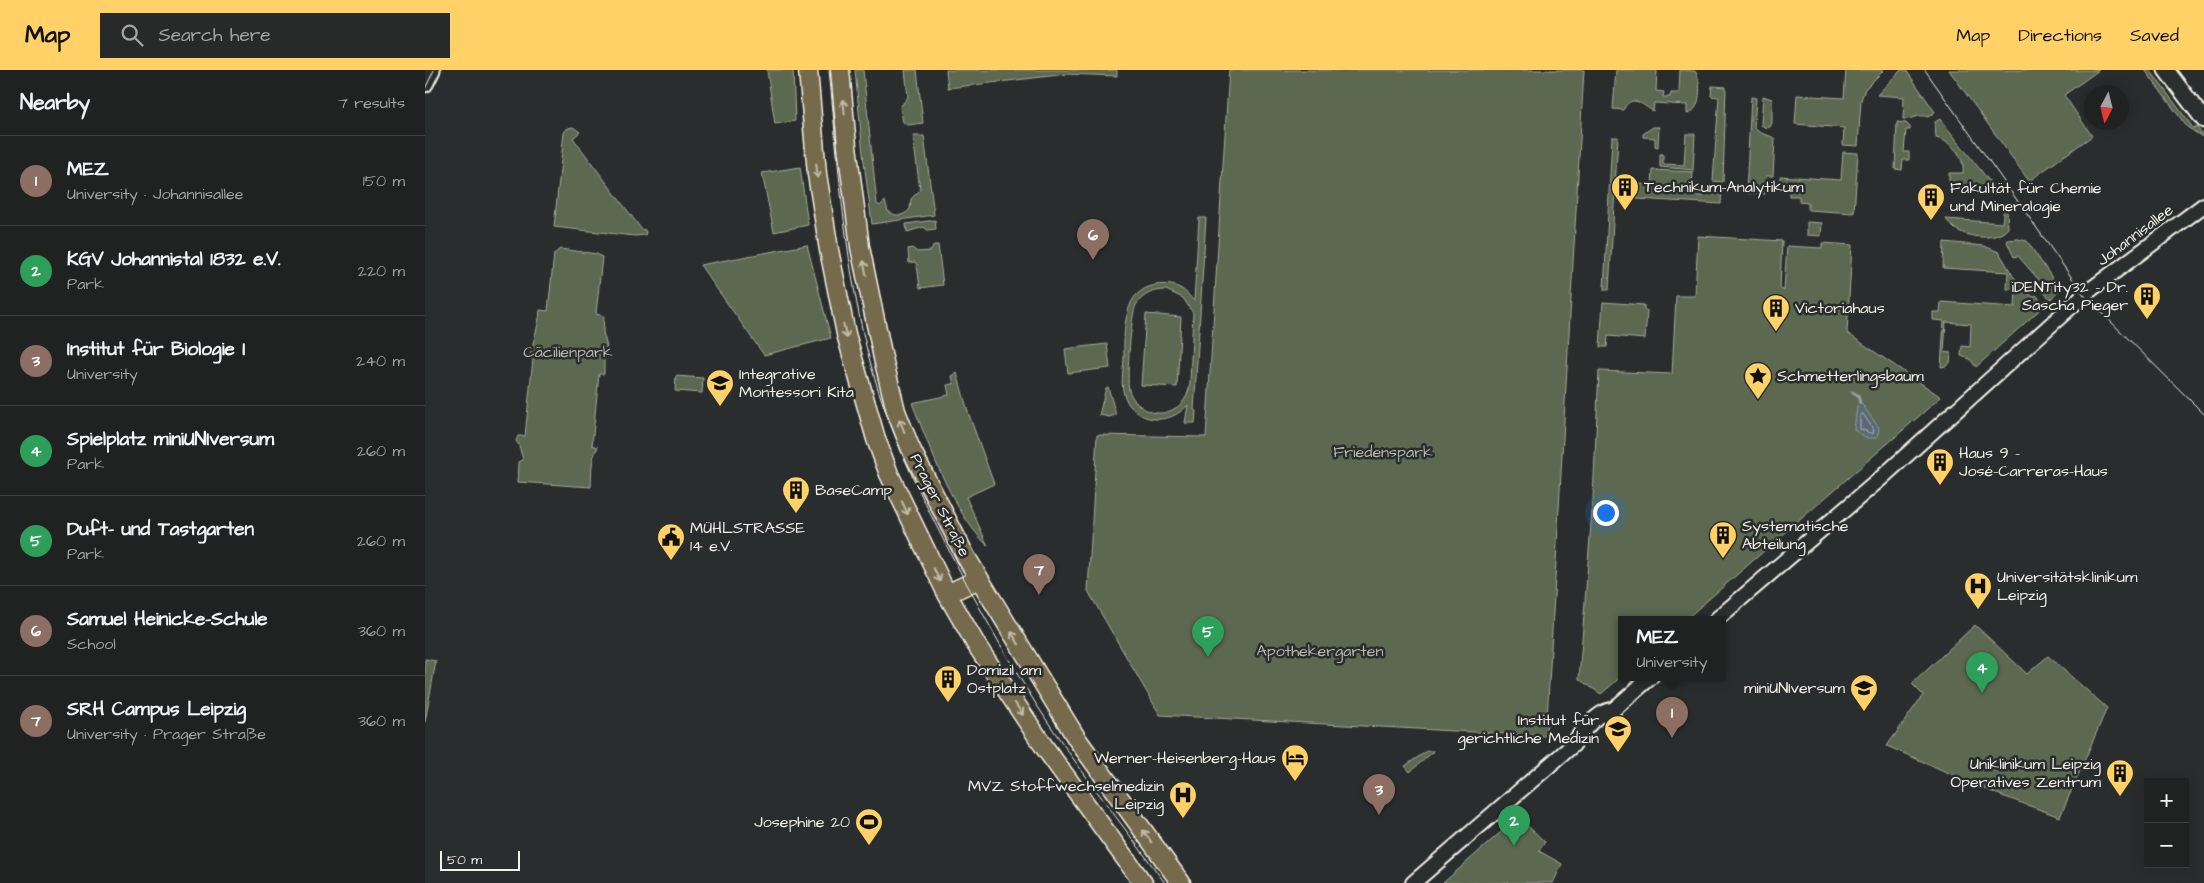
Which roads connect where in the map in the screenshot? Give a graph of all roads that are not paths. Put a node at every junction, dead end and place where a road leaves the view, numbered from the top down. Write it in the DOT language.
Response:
graph roads {
  1 [pos="432,70"];
  2 [pos="808,70"];
  3 [pos="840,70"];
  4 [pos="2167,70"];
  5 [pos="425,84"];
  6 [pos="2204,120"];
  7 [pos="2204,205"];
  8 [pos="979,579"];
  9 [pos="947,594"];
  10 [pos="1720,616"];
  11 [pos="1646,681"];
  12 [pos="1143,883"];
  13 [pos="1181,883"];
  14 [pos="1413,883"];
  1 -- 5 [label="main road"];
  2 -- 9 [label="main road, Prager Straße, one-way"];
  8 -- 3 [label="main road, Prager Straße, one-way"];
  4 -- 6 [label="main road"];
  7 -- 10 [label="street, Johannisallee"];
  8 -- 9 [label="main road"];
  13 -- 8 [label="main road, Prager Straße, one-way"];
  9 -- 12 [label="main road, Prager Straße, one-way"];
  11 -- 14 [label="street"];
}
